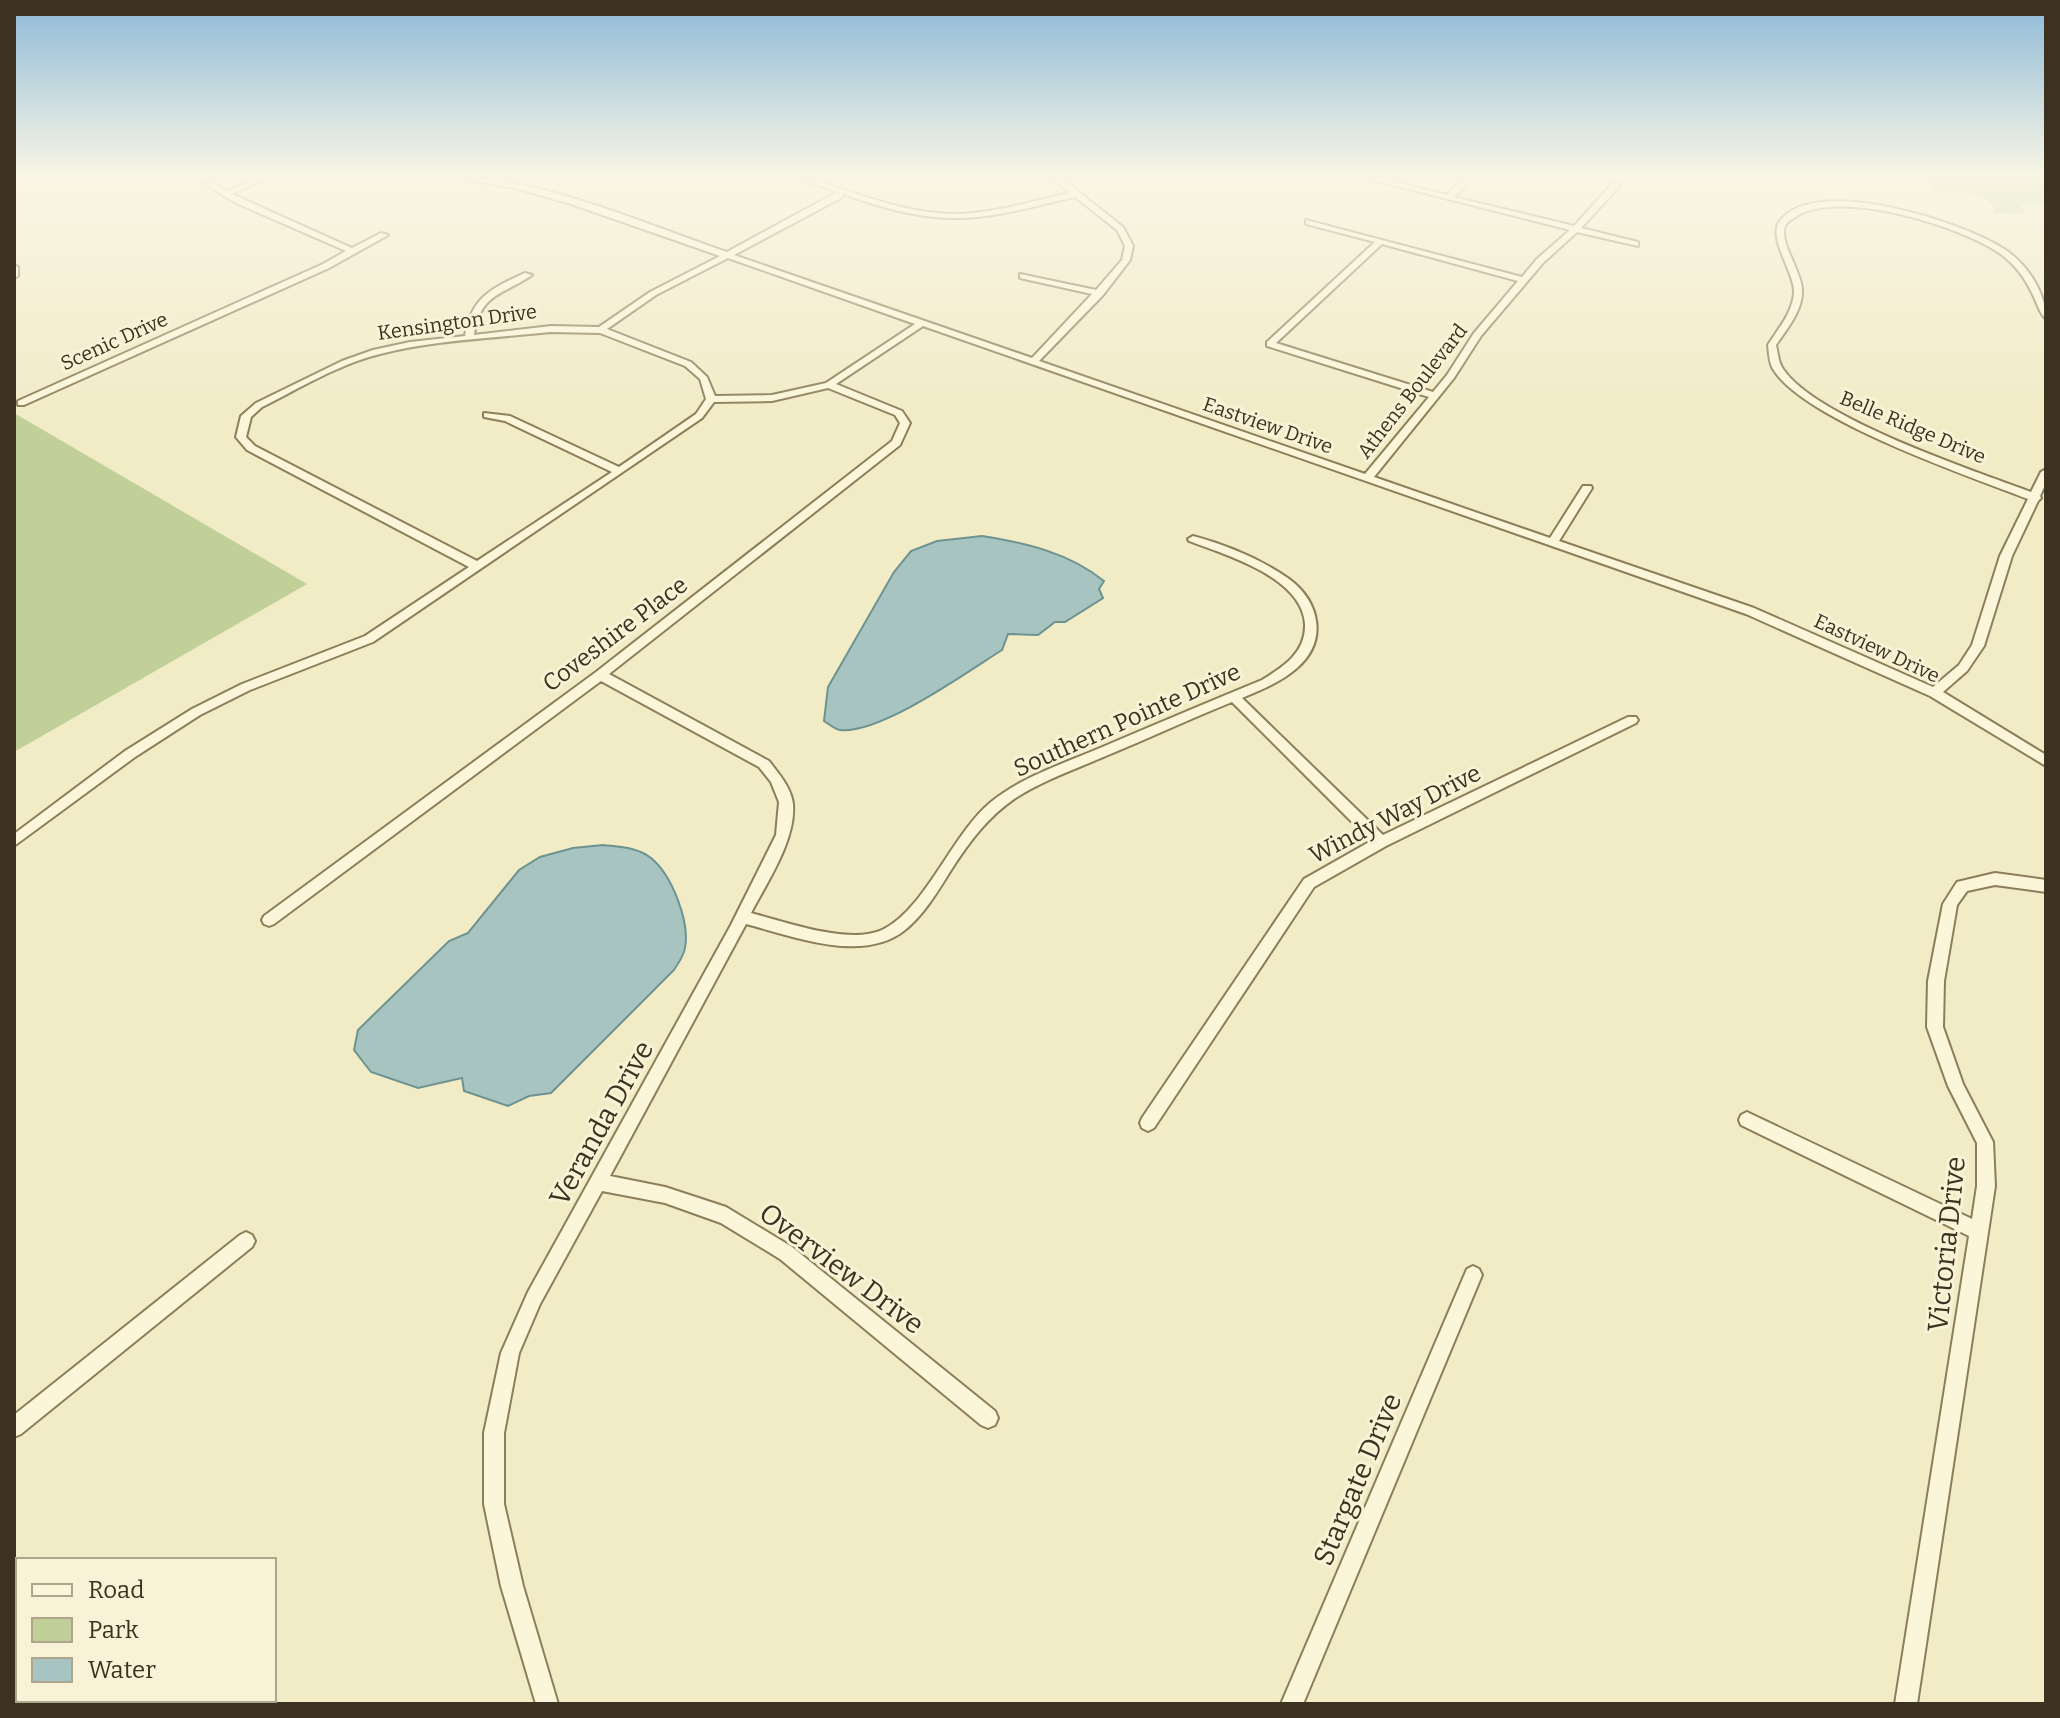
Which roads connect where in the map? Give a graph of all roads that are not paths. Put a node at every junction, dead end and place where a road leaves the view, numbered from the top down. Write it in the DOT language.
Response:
graph roads {
  1 [pos="341,257"];
  2 [pos="720,257"];
  3 [pos="740,257"];
  4 [pos="1127,257"];
  5 [pos="1364,257"];
  6 [pos="1440,257"];
  7 [pos="1546,257"];
  8 [pos="1787,257"];
  9 [pos="2009,257"];
  10 [pos="14,267"];
  11 [pos="528,275"];
  12 [pos="14,276"];
  13 [pos="1023,276"];
  14 [pos="1524,280"];
  15 [pos="1100,293"];
  16 [pos="2046,316"];
  17 [pos="922,323"];
  18 [pos="601,330"];
  19 [pos="469,337"];
  20 [pos="1033,362"];
  21 [pos="829,385"];
  22 [pos="1433,395"];
  23 [pos="711,399"];
  24 [pos="21,403"];
  25 [pos="487,415"];
  26 [pos="619,471"];
  27 [pos="2046,472"];
  28 [pos="1367,478"];
  29 [pos="1587,488"];
  30 [pos="2036,498"];
  31 [pos="1193,539"];
  32 [pos="1552,543"];
  33 [pos="477,566"];
  34 [pos="600,675"];
  35 [pos="1934,693"];
  36 [pos="1233,696"];
  37 [pos="1632,720"];
  38 [pos="2046,761"];
  39 [pos="14,841"];
  40 [pos="1381,842"];
  41 [pos="2046,886"];
  42 [pos="743,917"];
  43 [pos="269,920"];
  44 [pos="1747,1120"];
  45 [pos="1148,1123"];
  46 [pos="600,1182"];
  47 [pos="1980,1232"];
  48 [pos="246,1241"];
  49 [pos="1473,1275"];
  50 [pos="988,1418"];
  51 [pos="14,1427"];
  52 [pos="547,1704"];
  53 [pos="1292,1704"];
  54 [pos="1906,1704"];
  1 -- 24 [label="street, Scenic Drive"];
  2 -- 18 [label="street"];
  3 -- 17 [label="street, Eastview Drive"];
  4 -- 15 [label="street"];
  5 -- 22 [label="street"];
  6 -- 14 [label="street"];
  7 -- 14 [label="street, Athens Boulevard"];
  8 -- 30 [label="street, Belle Ridge Drive"];
  9 -- 16 [label="street, Belle Ridge Drive"];
  10 -- 12 [label="street"];
  11 -- 19 [label="street"];
  13 -- 15 [label="street"];
  14 -- 22 [label="street, Athens Boulevard"];
  15 -- 20 [label="street"];
  17 -- 20 [label="street, Eastview Drive"];
  17 -- 21 [label="street"];
  18 -- 19 [label="street, Kensington Drive"];
  18 -- 23 [label="street, Kensington Drive"];
  19 -- 33 [label="street, Kensington Drive"];
  20 -- 28 [label="street, Eastview Drive"];
  21 -- 23 [label="street"];
  21 -- 34 [label="street, Coveshire Place"];
  22 -- 28 [label="street, Athens Boulevard"];
  23 -- 26 [label="street"];
  25 -- 26 [label="street"];
  26 -- 33 [label="street"];
  27 -- 30 [label="street"];
  28 -- 32 [label="street, Eastview Drive"];
  29 -- 32 [label="street"];
  30 -- 35 [label="street"];
  31 -- 36 [label="street, Southern Pointe Drive"];
  32 -- 35 [label="street, Eastview Drive"];
  33 -- 39 [label="street"];
  34 -- 42 [label="street, Veranda Drive"];
  34 -- 43 [label="street, Coveshire Place"];
  35 -- 38 [label="street, Eastview Drive"];
  36 -- 40 [label="street"];
  36 -- 42 [label="street, Southern Pointe Drive"];
  37 -- 40 [label="street, Windy Way Drive"];
  40 -- 45 [label="street, Windy Way Drive"];
  41 -- 47 [label="street, Victoria Drive"];
  42 -- 46 [label="street, Veranda Drive"];
  44 -- 47 [label="street"];
  46 -- 50 [label="street, Overview Drive"];
  46 -- 52 [label="street, Veranda Drive"];
  47 -- 54 [label="street, Victoria Drive"];
  48 -- 51 [label="street"];
  49 -- 53 [label="street, Stargate Drive"];
}
